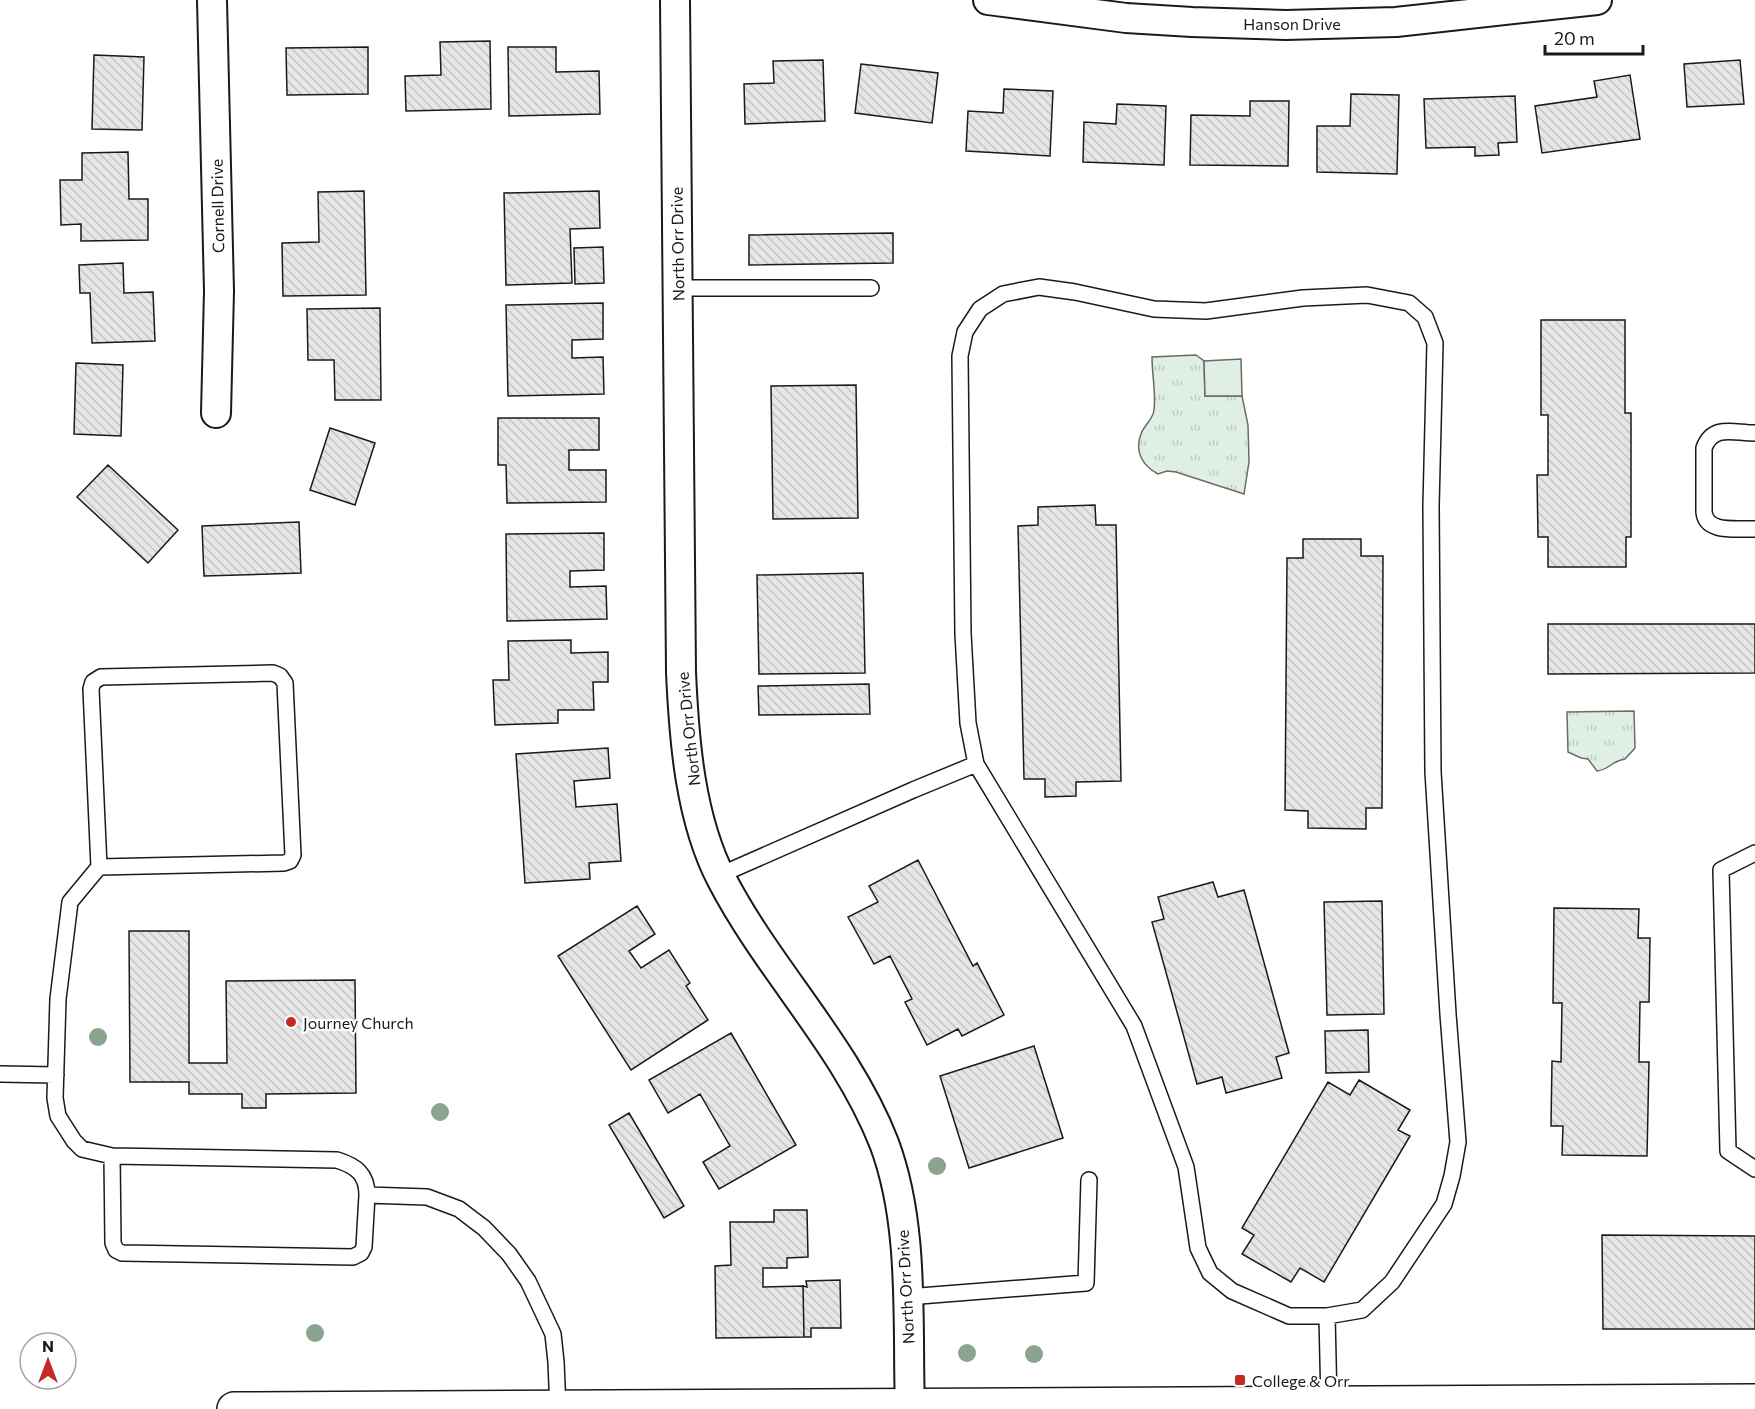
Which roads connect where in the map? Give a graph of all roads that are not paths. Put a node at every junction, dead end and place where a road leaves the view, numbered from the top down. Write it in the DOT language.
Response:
graph roads {
  1 [pos="212,0"];
  2 [pos="675,0"];
  3 [pos="988,0"];
  4 [pos="1597,0"];
  5 [pos="1126,9"];
  6 [pos="677,288"];
  7 [pos="871,288"];
  8 [pos="216,413"];
  9 [pos="1755,433"];
  10 [pos="1755,529"];
  11 [pos="976,765"];
  12 [pos="1755,853"];
  13 [pos="99,867"];
  14 [pos="720,875"];
  15 [pos="0,1074"];
  16 [pos="56,1075"];
  17 [pos="112,1156"];
  18 [pos="1755,1169"];
  19 [pos="1089,1180"];
  20 [pos="367,1195"];
  21 [pos="907,1297"];
  22 [pos="1327,1316"];
  23 [pos="1755,1401"];
  24 [pos="1329,1403"];
  25 [pos="910,1407"];
  26 [pos="558,1408"];
  27 [pos="234,1409"];
  1 -- 8 [label="street, Cornell Drive"];
  2 -- 6 [label="street, North Orr Drive"];
  3 -- 5 [label="street, Hanson Drive"];
  4 -- 5 [label="street, Hanson Drive"];
  6 -- 7 [label="lane"];
  6 -- 14 [label="street, North Orr Drive"];
  9 -- 10 [label="lane"];
  11 -- 14 [label="lane"];
  11 -- 22 [label="lane"];
  11 -- 22 [label="lane"];
  12 -- 18 [label="lane"];
  13 -- 13 [label="lane"];
  13 -- 16 [label="lane"];
  14 -- 21 [label="street, North Orr Drive"];
  15 -- 16 [label="lane"];
  16 -- 17 [label="lane"];
  17 -- 20 [label="lane"];
  17 -- 20 [label="lane"];
  19 -- 21 [label="lane"];
  20 -- 26 [label="lane"];
  21 -- 25 [label="street, North Orr Drive"];
  22 -- 24 [label="lane"];
  23 -- 24 [label="main road"];
  24 -- 25 [label="main road"];
  25 -- 26 [label="main road"];
  26 -- 27 [label="main road"];
}
